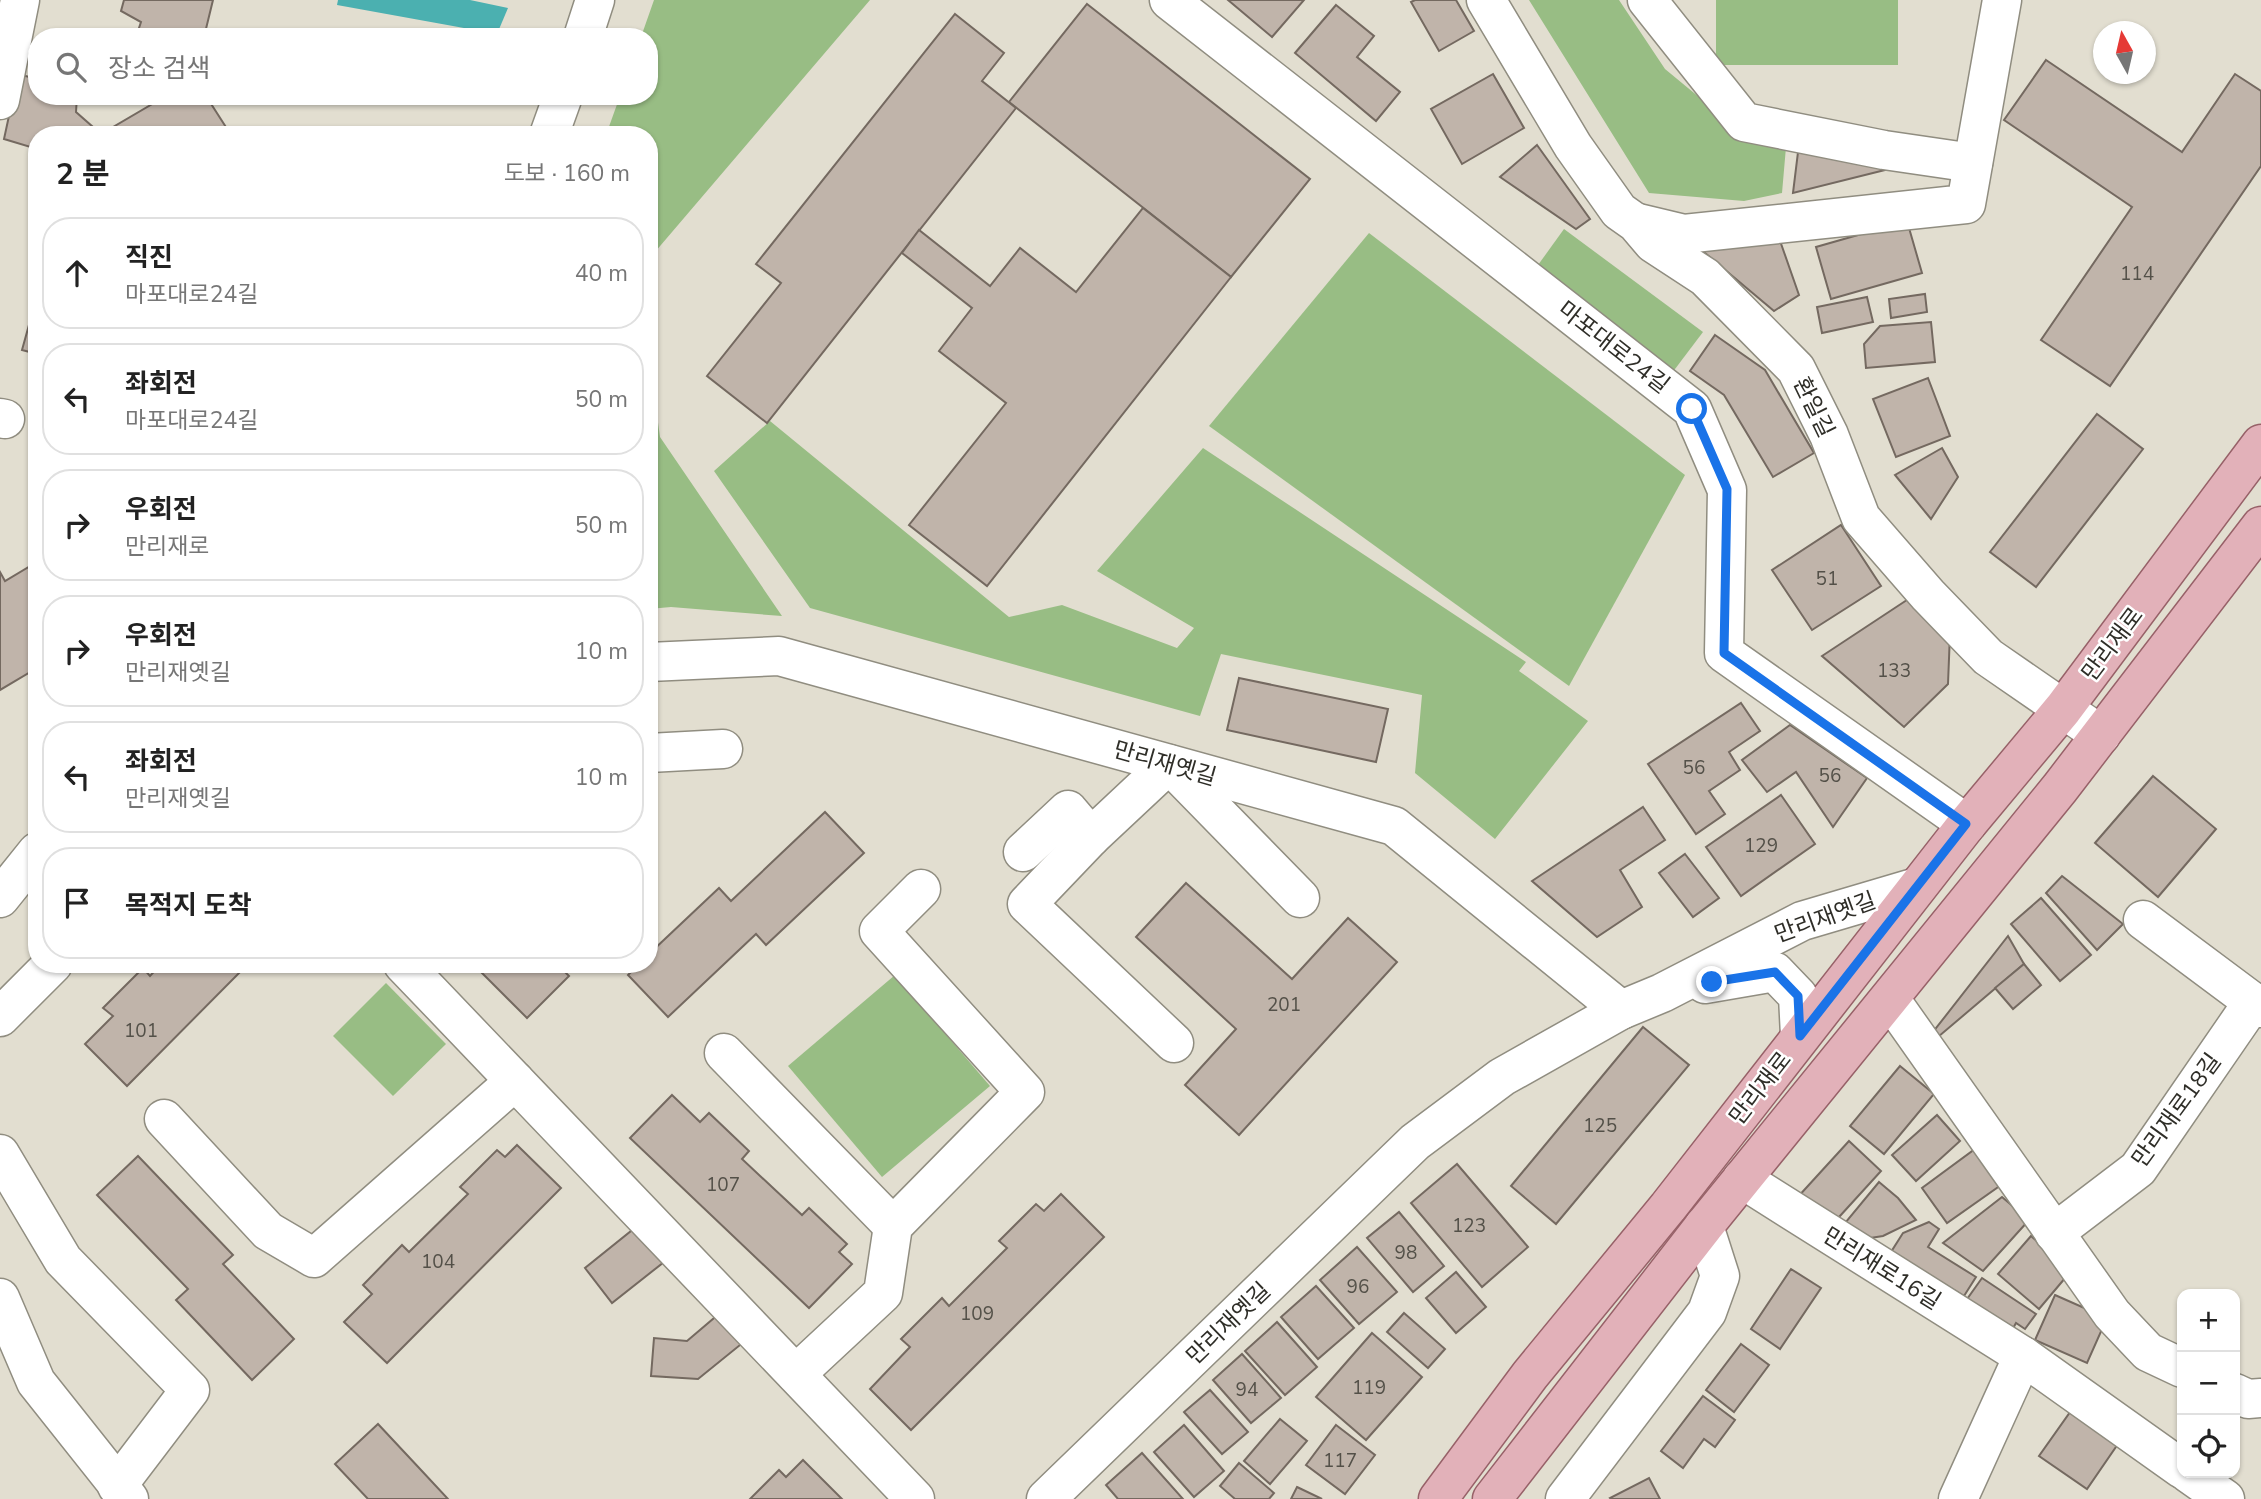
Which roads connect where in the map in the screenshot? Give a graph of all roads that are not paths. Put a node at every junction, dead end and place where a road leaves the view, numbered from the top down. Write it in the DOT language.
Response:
graph roads {
  1 [pos="20,0"];
  2 [pos="595,0"];
  3 [pos="1169,0"];
  4 [pos="1486,0"];
  5 [pos="1647,0"];
  6 [pos="2001,0"];
  7 [pos="586,28"];
  8 [pos="0,100"];
  9 [pos="560,105"];
  10 [pos="552,126"];
  11 [pos="1973,163"];
  12 [pos="1636,223"];
  13 [pos="2261,444"];
  14 [pos="2261,526"];
  15 [pos="658,662"];
  16 [pos="2063,709"];
  17 [pos="2101,735"];
  18 [pos="723,748"];
  19 [pos="658,752"];
  20 [pos="1169,764"];
  21 [pos="1966,824"];
  22 [pos="1091,837"];
  23 [pos="1023,852"];
  24 [pos="1992,871"];
  25 [pos="1917,887"];
  26 [pos="921,889"];
  27 [pos="1300,898"];
  28 [pos="2143,920"];
  29 [pos="44,973"];
  30 [pos="412,973"];
  31 [pos="1662,993"];
  32 [pos="1890,999"];
  33 [pos="2257,1005"];
  34 [pos="1621,1010"];
  35 [pos="0,1017"];
  36 [pos="1800,1036"];
  37 [pos="1174,1043"];
  38 [pos="724,1053"];
  39 [pos="515,1081"];
  40 [pos="164,1119"];
  41 [pos="0,1154"];
  42 [pos="1742,1179"];
  43 [pos="893,1226"];
  44 [pos="1704,1226"];
  45 [pos="2054,1233"];
  46 [pos="0,1298"];
  47 [pos="2023,1356"];
  48 [pos="2177,1366"];
  49 [pos="796,1374"];
  50 [pos="2240,1395"];
  51 [pos="2261,1398"];
  52 [pos="2177,1465"];
  53 [pos="2195,1478"];
  54 [pos="123,1493"];
  55 [pos="1575,1494"];
  56 [pos="915,1499"];
  57 [pos="1046,1499"];
  58 [pos="1438,1499"];
  59 [pos="1492,1499"];
  60 [pos="1958,1499"];
  61 [pos="2225,1499"];
  1 -- 8 [label="street"];
  2 -- 7 [label="street"];
  3 -- 21 [label="street, 마포대로24길"];
  4 -- 12 [label="street, 환일길"];
  5 -- 11 [label="street"];
  6 -- 11 [label="street"];
  9 -- 10 [label="street"];
  11 -- 12 [label="street"];
  12 -- 16 [label="street, 환일길"];
  13 -- 16 [label="main road, 만리재로"];
  14 -- 17 [label="main road, 만리재로"];
  15 -- 20 [label="street, 만리재옛길"];
  16 -- 17 [label="street, 환일길"];
  16 -- 21 [label="main road, 만리재로"];
  17 -- 24 [label="main road, 만리재로"];
  18 -- 19 [label="street"];
  20 -- 22 [label="street"];
  20 -- 27 [label="street"];
  20 -- 34 [label="street, 만리재옛길"];
  21 -- 24 [label="main road"];
  21 -- 25 [label="main road, 만리재로"];
  22 -- 23 [label="street"];
  22 -- 37 [label="street"];
  24 -- 32 [label="main road, 만리재로"];
  25 -- 31 [label="street, 만리재옛길"];
  25 -- 36 [label="main road, 만리재로"];
  26 -- 43 [label="street"];
  28 -- 33 [label="street"];
  29 -- 35 [label="street"];
  30 -- 39 [label="street"];
  31 -- 34 [label="street, 만리재옛길"];
  31 -- 36 [label="street, 만리재옛길"];
  32 -- 42 [label="main road, 만리재로"];
  32 -- 45 [label="street"];
  33 -- 45 [label="street, 만리재로18길"];
  34 -- 57 [label="street, 만리재옛길"];
  36 -- 58 [label="main road, 만리재로"];
  38 -- 43 [label="street"];
  39 -- 40 [label="street"];
  39 -- 49 [label="street"];
  41 -- 54 [label="street"];
  42 -- 44 [label="main road, 만리재로"];
  42 -- 47 [label="street, 만리재로16길"];
  43 -- 49 [label="street"];
  44 -- 55 [label="street"];
  44 -- 59 [label="main road, 만리재로"];
  45 -- 48 [label="street"];
  46 -- 54 [label="street"];
  47 -- 52 [label="street, 만리재로16길"];
  47 -- 60 [label="street"];
  49 -- 56 [label="street"];
  50 -- 51 [label="street"];
  53 -- 61 [label="street"];
}
